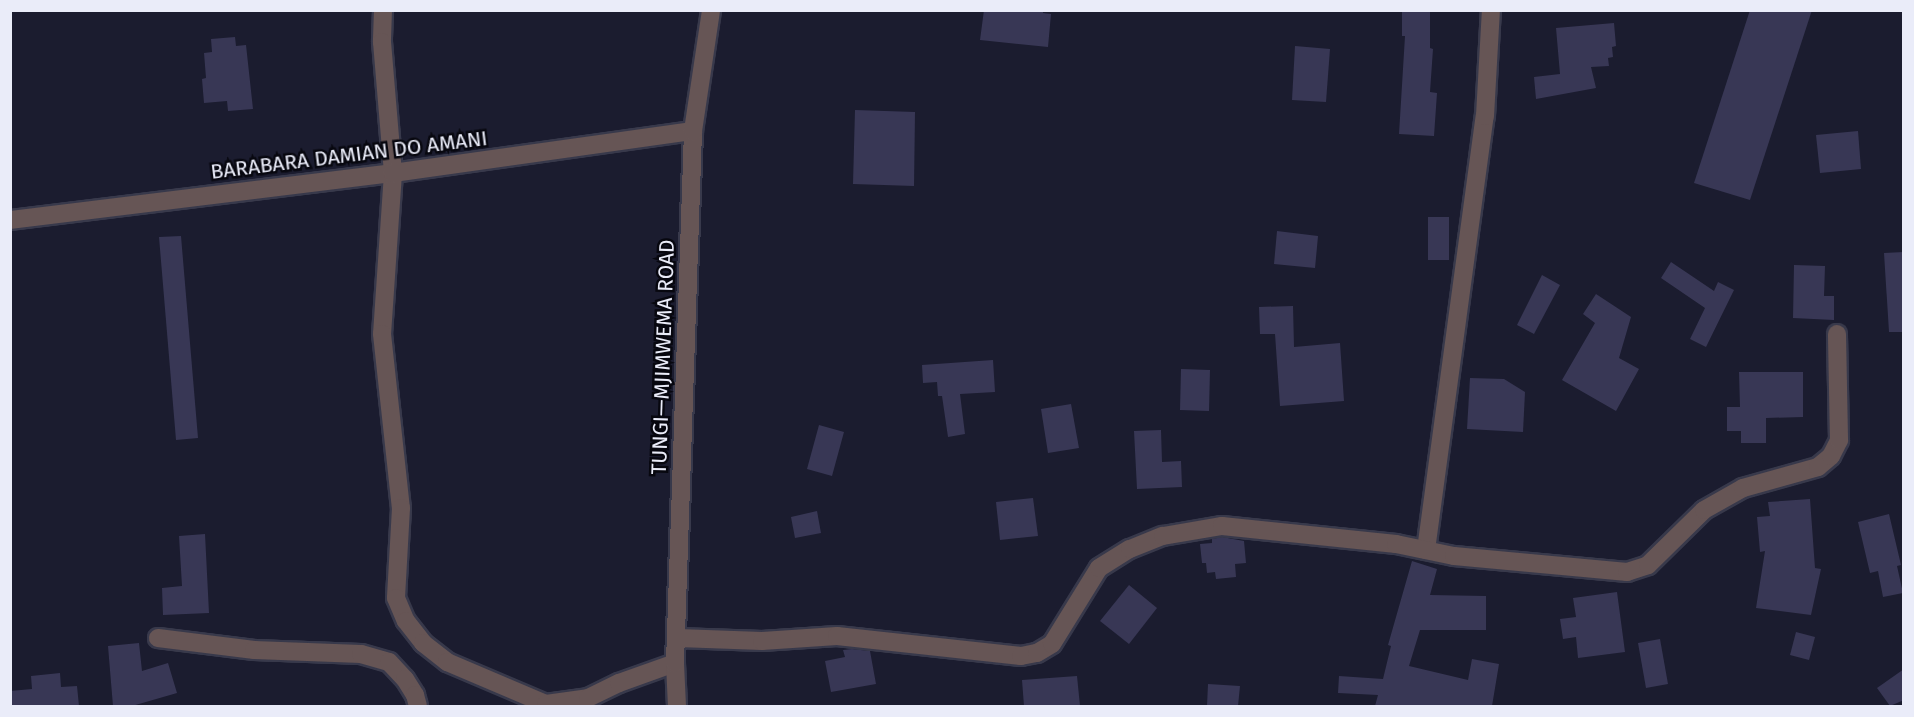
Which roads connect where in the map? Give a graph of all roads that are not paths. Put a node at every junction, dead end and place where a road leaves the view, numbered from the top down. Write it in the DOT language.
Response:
graph roads {
  1 [pos="383,10"];
  2 [pos="711,10"];
  3 [pos="1491,10"];
  4 [pos="693,132"];
  5 [pos="393,173"];
  6 [pos="10,220"];
  7 [pos="1837,334"];
  8 [pos="1426,550"];
  9 [pos="158,638"];
  10 [pos="678,638"];
  11 [pos="675,663"];
  12 [pos="418,706"];
  13 [pos="677,706"];
  1 -- 5 [label="street"];
  2 -- 4 [label="street, TUNGI—MJIMWEMA ROAD"];
  3 -- 8 [label="street"];
  4 -- 5 [label="street, BARABARA DAMIAN DO AMANI"];
  4 -- 10 [label="street, TUNGI—MJIMWEMA ROAD"];
  5 -- 6 [label="street, BARABARA DAMIAN DO AMANI"];
  5 -- 11 [label="street"];
  7 -- 8 [label="street"];
  8 -- 10 [label="street"];
  9 -- 12 [label="street"];
  10 -- 11 [label="street, TUNGI—MJIMWEMA ROAD"];
  11 -- 13 [label="street, TUNGI—MJIMWEMA ROAD"];
}
